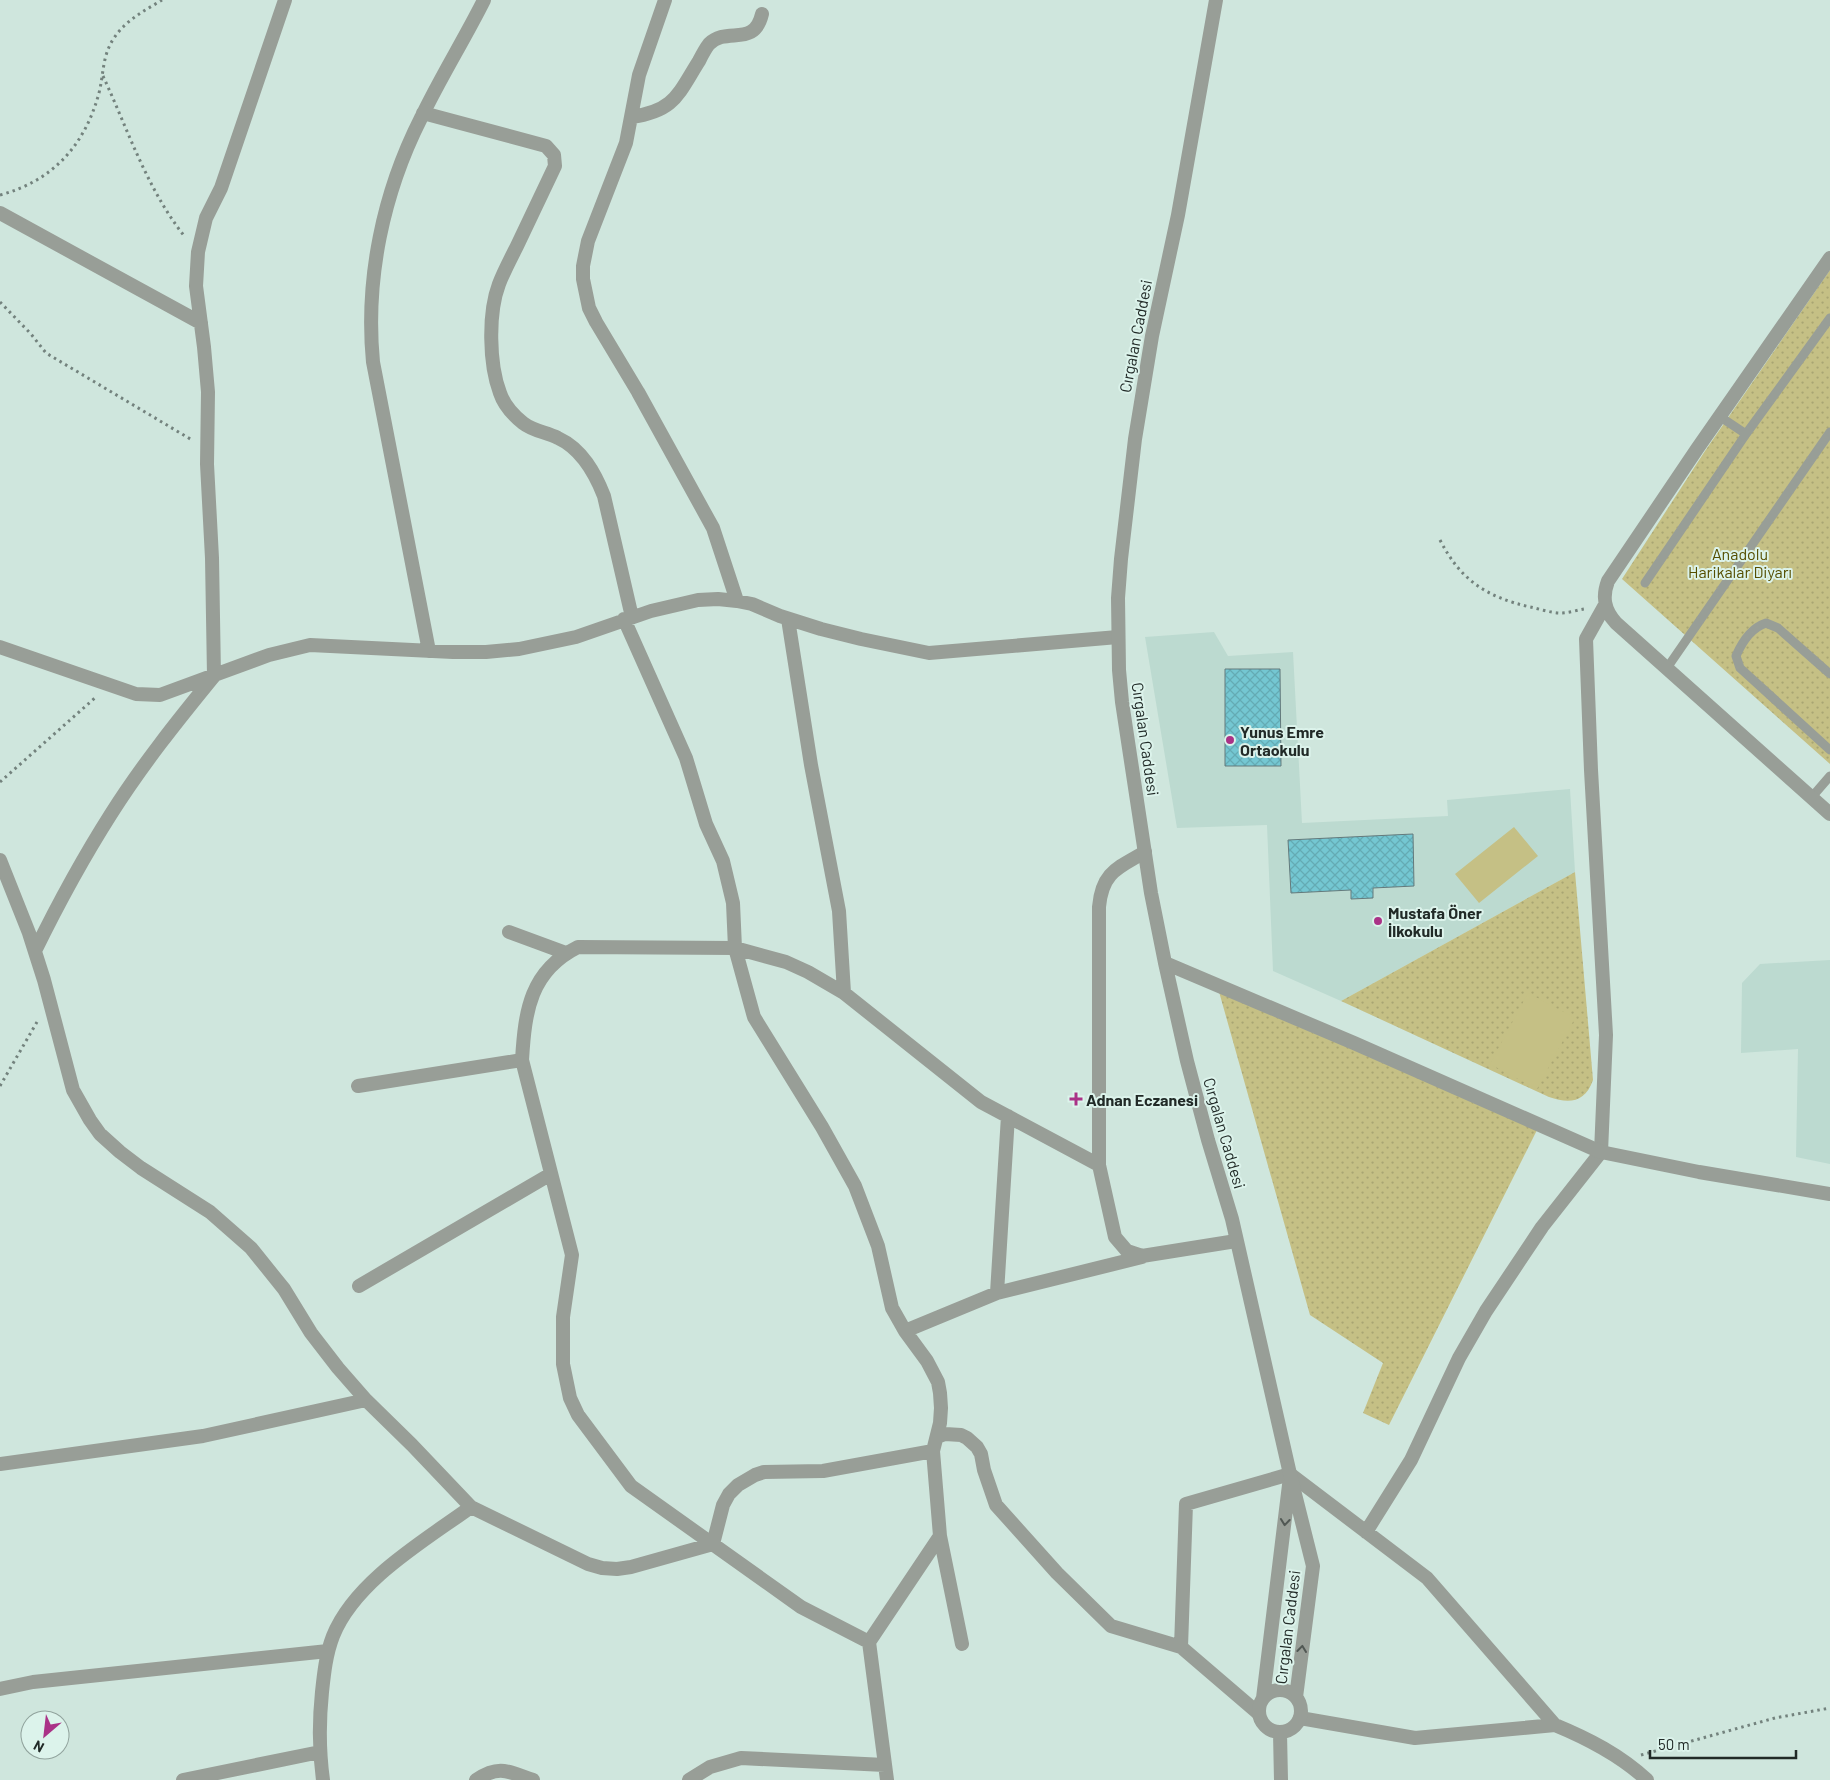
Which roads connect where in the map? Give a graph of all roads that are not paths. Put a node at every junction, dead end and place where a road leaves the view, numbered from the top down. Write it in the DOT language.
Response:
graph roads {
  1 [pos="285,0"];
  2 [pos="484,0"];
  3 [pos="665,0"];
  4 [pos="1216,0"];
  5 [pos="762,14"];
  6 [pos="423,113"];
  7 [pos="631,117"];
  8 [pos="0,213"];
  9 [pos="1830,258"];
  10 [pos="1830,318"];
  11 [pos="201,323"];
  12 [pos="1719,416"];
  13 [pos="1830,432"];
  14 [pos="1746,434"];
  15 [pos="1644,583"];
  16 [pos="737,601"];
  17 [pos="1605,605"];
  18 [pos="628,618"];
  19 [pos="788,619"];
  20 [pos="1118,637"];
  21 [pos="0,647"];
  22 [pos="429,651"];
  23 [pos="1667,668"];
  24 [pos="1830,674"];
  25 [pos="214,676"];
  26 [pos="1830,750"];
  27 [pos="1830,776"];
  28 [pos="1811,798"];
  29 [pos="1830,814"];
  30 [pos="1145,852"];
  31 [pos="0,860"];
  32 [pos="509,932"];
  33 [pos="735,948"];
  34 [pos="35,951"];
  35 [pos="566,952"];
  36 [pos="1165,963"];
  37 [pos="844,993"];
  38 [pos="522,1060"];
  39 [pos="358,1086"];
  40 [pos="1008,1116"];
  41 [pos="1601,1152"];
  42 [pos="1099,1165"];
  43 [pos="551,1174"];
  44 [pos="1830,1194"];
  45 [pos="1236,1241"];
  46 [pos="1142,1256"];
  47 [pos="359,1286"];
  48 [pos="997,1293"];
  49 [pos="904,1331"];
  50 [pos="366,1400"];
  51 [pos="937,1437"];
  52 [pos="933,1451"];
  53 [pos="0,1464"];
  54 [pos="1290,1474"];
  55 [pos="471,1507"];
  56 [pos="1366,1532"];
  57 [pos="940,1536"];
  58 [pos="713,1544"];
  59 [pos="869,1642"];
  60 [pos="962,1644"];
  61 [pos="1181,1647"];
  62 [pos="328,1651"];
  63 [pos="0,1689"];
  64 [pos="1296,1697"];
  65 [pos="1263,1698"];
  66 [pos="1258,1713"];
  67 [pos="1300,1718"];
  68 [pos="1555,1725"];
  69 [pos="1280,1733"];
  70 [pos="320,1752"];
  71 [pos="885,1765"];
  72 [pos="184,1780"];
  73 [pos="323,1780"];
  74 [pos="476,1780"];
  75 [pos="533,1780"];
  76 [pos="689,1780"];
  77 [pos="887,1780"];
  78 [pos="1280,1780"];
  79 [pos="1647,1780"];
  1 -- 11 [label="street"];
  2 -- 6 [label="street"];
  3 -- 7 [label="street"];
  4 -- 20 [label="street, Cırgalan Caddesi"];
  5 -- 7 [label="street"];
  6 -- 18 [label="street"];
  6 -- 22 [label="street"];
  7 -- 16 [label="street"];
  8 -- 11 [label="street"];
  9 -- 12 [label="street"];
  10 -- 14 [label="lane"];
  11 -- 25 [label="street"];
  12 -- 14 [label="lane"];
  12 -- 17 [label="street"];
  13 -- 23 [label="lane"];
  14 -- 15 [label="lane"];
  16 -- 18 [label="street"];
  16 -- 19 [label="street"];
  17 -- 23 [label="street"];
  17 -- 41 [label="street"];
  18 -- 22 [label="street"];
  18 -- 33 [label="street"];
  19 -- 20 [label="street"];
  19 -- 37 [label="street"];
  20 -- 30 [label="street, Cırgalan Caddesi"];
  21 -- 25 [label="street"];
  22 -- 25 [label="street"];
  23 -- 28 [label="street"];
  24 -- 26 [label="lane"];
  25 -- 34 [label="street"];
  27 -- 28 [label="lane"];
  28 -- 29 [label="street"];
  30 -- 36 [label="street, Cırgalan Caddesi"];
  30 -- 42 [label="street"];
  31 -- 34 [label="street"];
  32 -- 35 [label="street"];
  33 -- 35 [label="street"];
  33 -- 37 [label="street"];
  33 -- 49 [label="street"];
  34 -- 50 [label="street"];
  35 -- 38 [label="street"];
  36 -- 41 [label="street"];
  36 -- 45 [label="street, Cırgalan Caddesi"];
  37 -- 40 [label="street"];
  38 -- 39 [label="street"];
  38 -- 43 [label="street"];
  40 -- 42 [label="street"];
  40 -- 48 [label="street"];
  41 -- 44 [label="street"];
  41 -- 56 [label="street"];
  42 -- 46 [label="street"];
  43 -- 47 [label="street"];
  43 -- 58 [label="street"];
  45 -- 46 [label="street"];
  45 -- 54 [label="street, Cırgalan Caddesi"];
  46 -- 48 [label="street"];
  48 -- 49 [label="street"];
  49 -- 51 [label="street"];
  50 -- 53 [label="street"];
  50 -- 55 [label="street"];
  51 -- 52 [label="street"];
  51 -- 61 [label="street"];
  52 -- 57 [label="street"];
  52 -- 58 [label="street"];
  54 -- 56 [label="street"];
  54 -- 61 [label="street"];
  64 -- 54 [label="street, Cırgalan Caddesi, one-way"];
  54 -- 65 [label="street, Cırgalan Caddesi, one-way"];
  55 -- 58 [label="street"];
  55 -- 62 [label="street"];
  56 -- 68 [label="street"];
  57 -- 59 [label="street"];
  57 -- 60 [label="street"];
  58 -- 59 [label="street"];
  59 -- 71 [label="street"];
  61 -- 66 [label="street"];
  62 -- 63 [label="street"];
  62 -- 70 [label="street"];
  64 -- 65 [label="street"];
  64 -- 67 [label="street"];
  65 -- 66 [label="street"];
  66 -- 69 [label="street"];
  67 -- 68 [label="street"];
  67 -- 69 [label="street"];
  68 -- 79 [label="street"];
  69 -- 78 [label="street"];
  70 -- 72 [label="street"];
  70 -- 73 [label="street"];
  71 -- 76 [label="street"];
  71 -- 77 [label="street"];
  74 -- 75 [label="street"];
}
